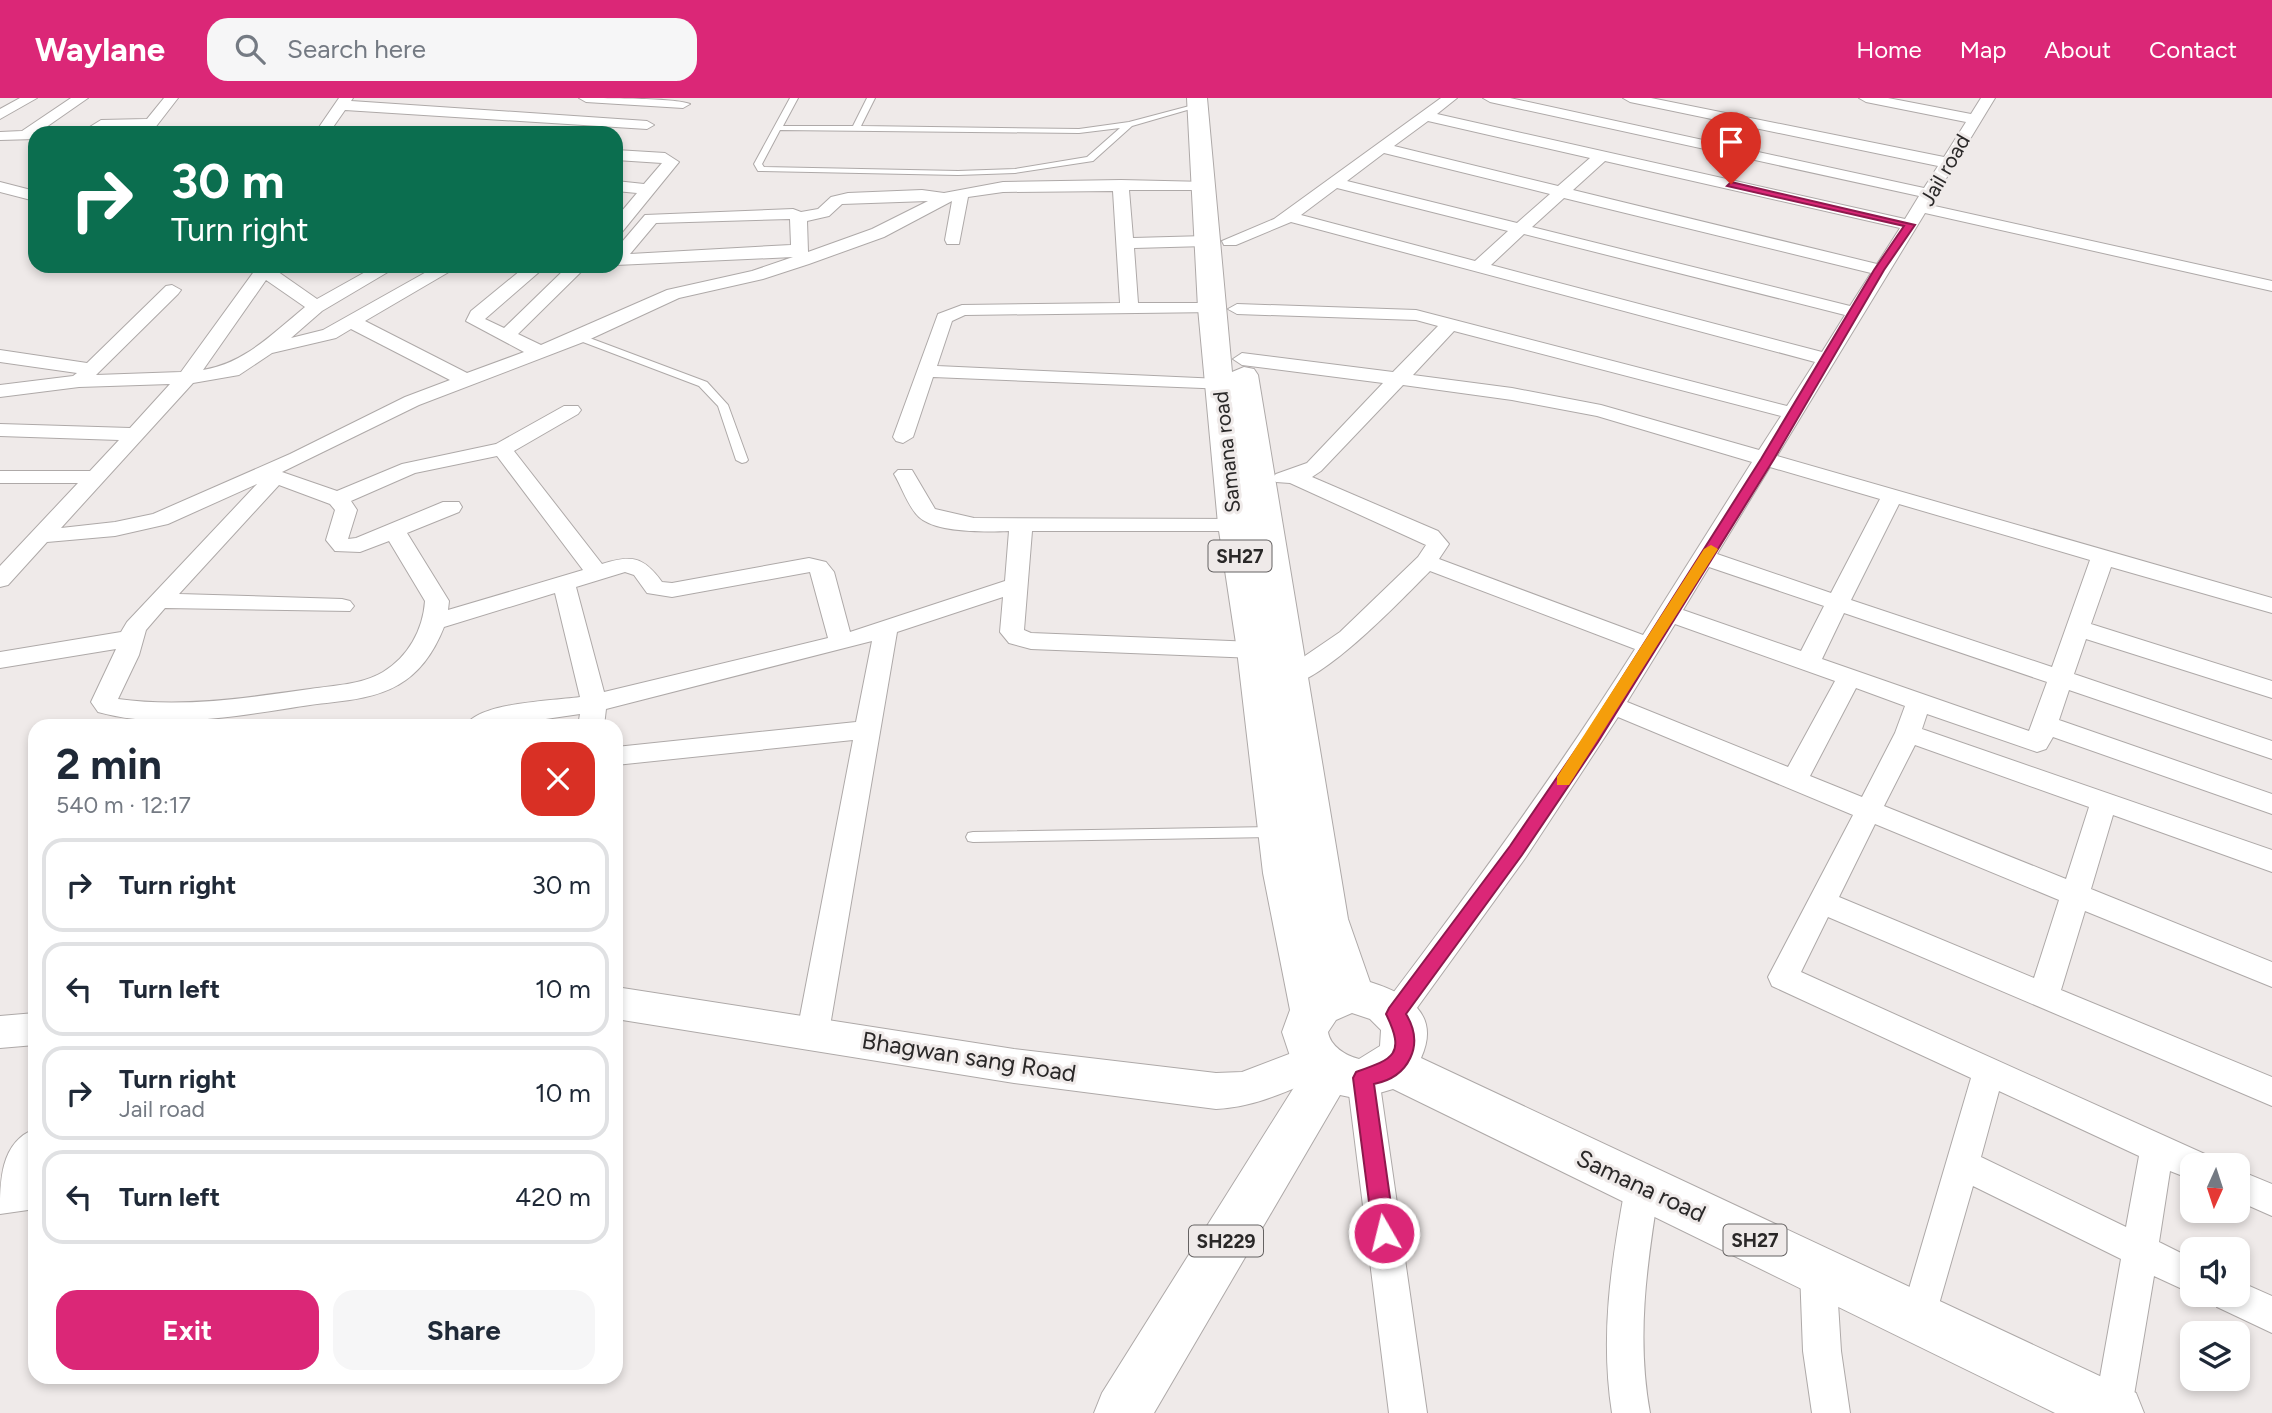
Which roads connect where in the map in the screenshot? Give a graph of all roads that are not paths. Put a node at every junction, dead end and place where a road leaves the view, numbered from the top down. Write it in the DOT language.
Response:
graph roads {
  1 [pos="30,98"];
  2 [pos="81,98"];
  3 [pos="172,98"];
  4 [pos="586,98"];
  5 [pos="794,98"];
  6 [pos="871,98"];
  7 [pos="1450,98"];
  8 [pos="1490,98"];
  9 [pos="1630,98"];
  10 [pos="1866,98"];
  11 [pos="1988,98"];
  12 [pos="643,100"];
  13 [pos="343,101"];
  14 [pos="688,101"];
  15 [pos="1203,101"];
  16 [pos="0,115"];
  17 [pos="1426,116"];
  18 [pos="555,119"];
  19 [pos="1974,119"];
  20 [pos="1129,124"];
  21 [pos="647,125"];
  22 [pos="98,126"];
  23 [pos="123,126"];
  24 [pos="147,126"];
  25 [pos="327,126"];
  26 [pos="541,126"];
  27 [pos="777,128"];
  28 [pos="856,129"];
  29 [pos="28,135"];
  30 [pos="8,136"];
  31 [pos="623,138"];
  32 [pos="1382,148"];
  33 [pos="1602,155"];
  34 [pos="623,156"];
  35 [pos="1948,163"];
  36 [pos="623,172"];
  37 [pos="661,174"];
  38 [pos="1334,182"];
  39 [pos="1121,185"];
  40 [pos="1202,185"];
  41 [pos="0,187"];
  42 [pos="623,187"];
  43 [pos="650,189"];
  44 [pos="1563,191"];
  45 [pos="28,194"];
  46 [pos="953,195"];
  47 [pos="623,204"];
  48 [pos="636,205"];
  49 [pos="1921,209"];
  50 [pos="1287,216"];
  51 [pos="799,217"];
  52 [pos="623,219"];
  53 [pos="1522,229"];
  54 [pos="953,240"];
  55 [pos="1218,241"];
  56 [pos="1125,243"];
  57 [pos="623,251"];
  58 [pos="801,255"];
  59 [pos="623,260"];
  60 [pos="1478,267"];
  61 [pos="1879,270"];
  62 [pos="262,273"];
  63 [pos="272,273"];
  64 [pos="377,273"];
  65 [pos="437,273"];
  66 [pos="529,273"];
  67 [pos="571,273"];
  68 [pos="2272,286"];
  69 [pos="172,290"];
  70 [pos="316,307"];
  71 [pos="1129,309"];
  72 [pos="1224,309"];
  73 [pos="1854,312"];
  74 [pos="350,321"];
  75 [pos="1452,322"];
  76 [pos="506,336"];
  77 [pos="579,337"];
  78 [pos="265,349"];
  79 [pos="540,352"];
  80 [pos="0,356"];
  81 [pos="1242,359"];
  82 [pos="1827,359"];
  83 [pos="927,371"];
  84 [pos="85,375"];
  85 [pos="187,378"];
  86 [pos="1396,379"];
  87 [pos="466,380"];
  88 [pos="1220,385"];
  89 [pos="0,391"];
  90 [pos="571,410"];
  91 [pos="1794,414"];
  92 [pos="0,430"];
  93 [pos="135,434"];
  94 [pos="904,437"];
  95 [pos="502,449"];
  96 [pos="1768,459"];
  97 [pos="742,460"];
  98 [pos="905,474"];
  99 [pos="270,475"];
  100 [pos="1292,476"];
  101 [pos="0,477"];
  102 [pos="94,477"];
  103 [pos="1260,481"];
  104 [pos="1892,496"];
  105 [pos="338,499"];
  106 [pos="451,507"];
  107 [pos="1234,524"];
  108 [pos="1021,526"];
  109 [pos="395,532"];
  110 [pos="42,536"];
  111 [pos="2103,556"];
  112 [pos="1705,558"];
  113 [pos="1426,562"];
  114 [pos="597,573"];
  115 [pos="0,580"];
  116 [pos="564,583"];
  117 [pos="1016,585"];
  118 [pos="159,601"];
  119 [pos="1837,603"];
  120 [pos="342,606"];
  121 [pos="2272,606"];
  122 [pos="1670,614"];
  123 [pos="435,622"];
  124 [pos="2078,628"];
  125 [pos="886,629"];
  126 [pos="128,639"];
  127 [pos="841,643"];
  128 [pos="1649,646"];
  129 [pos="1255,650"];
  130 [pos="0,660"];
  131 [pos="1808,662"];
  132 [pos="1849,677"];
  133 [pos="2060,678"];
  134 [pos="1289,679"];
  135 [pos="2272,690"];
  136 [pos="1919,701"];
  137 [pos="1611,705"];
  138 [pos="593,715"];
  139 [pos="215,718"];
  140 [pos="494,719"];
  141 [pos="869,729"];
  142 [pos="1908,733"];
  143 [pos="2041,733"];
  144 [pos="2272,750"];
  145 [pos="623,755"];
  146 [pos="2027,774"];
  147 [pos="1793,782"];
  148 [pos="2104,801"];
  149 [pos="2272,804"];
  150 [pos="1866,811"];
  151 [pos="1279,832"];
  152 [pos="973,837"];
  153 [pos="2272,861"];
  154 [pos="2073,895"];
  155 [pos="1822,902"];
  156 [pos="2272,975"];
  157 [pos="2044,996"];
  158 [pos="1332,1003"];
  159 [pos="623,1004"];
  160 [pos="1395,1014"];
  161 [pos="813,1032"];
  162 [pos="1351,1069"];
  163 [pos="1989,1071"];
  164 [pos="2272,1092"];
  165 [pos="2157,1148"];
  166 [pos="28,1155"];
  167 [pos="2180,1159"];
  168 [pos="1962,1164"];
  169 [pos="1642,1188"];
  170 [pos="2250,1190"];
  171 [pos="28,1194"];
  172 [pos="1,1197"];
  173 [pos="2272,1200"];
  174 [pos="2139,1252"];
  175 [pos="1818,1271"];
  176 [pos="2180,1271"];
  177 [pos="2250,1305"];
  178 [pos="2272,1315"];
  179 [pos="1919,1319"];
  180 [pos="2114,1412"];
  181 [pos="1122,1413"];
  182 [pos="1408,1413"];
  183 [pos="1631,1413"];
  184 [pos="1832,1413"];
  1 -- 16 [label="street"];
  2 -- 30 [label="street"];
  3 -- 24 [label="street"];
  4 -- 12 [label="street"];
  5 -- 27 [label="lane"];
  6 -- 28 [label="lane"];
  7 -- 17 [label="street"];
  8 -- 49 [label="street"];
  9 -- 35 [label="street"];
  10 -- 19 [label="street"];
  11 -- 19 [label="street, Jail road"];
  12 -- 14 [label="street"];
  13 -- 18 [label="street"];
  13 -- 25 [label="street"];
  14 -- 21 [label="street"];
  15 -- 20 [label="lane"];
  15 -- 40 [label="main road, Samana road / SH27"];
  15 -- 55 [label="main road, Samana road / SH27"];
  17 -- 32 [label="street"];
  17 -- 33 [label="street"];
  18 -- 21 [label="street"];
  18 -- 26 [label="street"];
  19 -- 35 [label="street, Jail road"];
  20 -- 27 [label="lane"];
  20 -- 28 [label="lane"];
  21 -- 31 [label="street"];
  22 -- 23 [label="street"];
  27 -- 28 [label="lane"];
  29 -- 30 [label="street"];
  32 -- 38 [label="street"];
  32 -- 44 [label="street"];
  33 -- 44 [label="street"];
  33 -- 49 [label="street"];
  34 -- 37 [label="street"];
  35 -- 49 [label="street, Jail road"];
  36 -- 37 [label="street"];
  37 -- 43 [label="street"];
  38 -- 50 [label="street"];
  38 -- 53 [label="street"];
  39 -- 40 [label="street"];
  39 -- 46 [label="street"];
  39 -- 56 [label="street"];
  40 -- 55 [label="main road, Samana road / SH27"];
  41 -- 45 [label="street"];
  42 -- 43 [label="street"];
  43 -- 48 [label="street"];
  44 -- 53 [label="street"];
  44 -- 61 [label="street"];
  46 -- 51 [label="street"];
  46 -- 54 [label="street"];
  46 -- 58 [label="street"];
  47 -- 48 [label="street"];
  48 -- 52 [label="street"];
  49 -- 61 [label="street, Jail road"];
  49 -- 68 [label="street"];
  50 -- 55 [label="street"];
  50 -- 60 [label="street"];
  51 -- 57 [label="street"];
  51 -- 58 [label="street"];
  53 -- 60 [label="street"];
  53 -- 73 [label="street"];
  55 -- 56 [label="street"];
  55 -- 72 [label="main road, Samana road / SH27"];
  56 -- 71 [label="street"];
  58 -- 59 [label="street"];
  58 -- 77 [label="street"];
  60 -- 82 [label="street"];
  61 -- 73 [label="street, Jail road"];
  62 -- 85 [label="street"];
  63 -- 70 [label="street"];
  64 -- 70 [label="street"];
  65 -- 74 [label="street"];
  66 -- 76 [label="street"];
  67 -- 76 [label="street"];
  69 -- 84 [label="street"];
  70 -- 78 [label="street"];
  71 -- 72 [label="street"];
  71 -- 83 [label="street"];
  72 -- 75 [label="street"];
  72 -- 81 [label="main road, Samana road / SH27"];
  72 -- 88 [label="main road, Samana road / SH27"];
  73 -- 82 [label="street, Jail road"];
  74 -- 78 [label="street"];
  74 -- 87 [label="street"];
  75 -- 86 [label="street"];
  75 -- 91 [label="street"];
  76 -- 79 [label="street"];
  77 -- 79 [label="street"];
  77 -- 97 [label="lane"];
  78 -- 85 [label="street"];
  79 -- 87 [label="street"];
  80 -- 84 [label="street"];
  81 -- 86 [label="street"];
  81 -- 103 [label="main road, Samana road / SH27"];
  82 -- 91 [label="street, Jail road"];
  83 -- 88 [label="street"];
  83 -- 94 [label="street"];
  84 -- 85 [label="street"];
  84 -- 89 [label="street"];
  85 -- 93 [label="street"];
  86 -- 96 [label="street"];
  86 -- 100 [label="street"];
  87 -- 99 [label="street"];
  88 -- 107 [label="main road, Samana road / SH27"];
  90 -- 95 [label="street"];
  91 -- 96 [label="street, Jail road"];
  92 -- 93 [label="street"];
  93 -- 102 [label="street"];
  95 -- 105 [label="street"];
  95 -- 114 [label="street"];
  96 -- 104 [label="street"];
  96 -- 112 [label="street, Jail road"];
  98 -- 108 [label="street"];
  99 -- 105 [label="street"];
  99 -- 110 [label="street"];
  99 -- 118 [label="street"];
  100 -- 103 [label="street"];
  100 -- 113 [label="street"];
  101 -- 102 [label="street"];
  102 -- 110 [label="street"];
  103 -- 134 [label="main road, Samana road / SH27"];
  104 -- 111 [label="street"];
  104 -- 119 [label="street"];
  105 -- 109 [label="street"];
  106 -- 109 [label="street"];
  107 -- 108 [label="street"];
  107 -- 129 [label="main road, Samana road / SH27"];
  108 -- 117 [label="street"];
  109 -- 123 [label="street"];
  110 -- 115 [label="street"];
  111 -- 121 [label="street"];
  111 -- 124 [label="street"];
  112 -- 119 [label="street"];
  112 -- 122 [label="street, Jail road"];
  113 -- 128 [label="street"];
  113 -- 134 [label="street"];
  114 -- 116 [label="street"];
  114 -- 127 [label="street"];
  116 -- 123 [label="street"];
  116 -- 138 [label="street"];
  117 -- 125 [label="street"];
  117 -- 129 [label="street"];
  118 -- 120 [label="street"];
  118 -- 126 [label="street"];
  119 -- 131 [label="street"];
  119 -- 133 [label="street"];
  122 -- 128 [label="street, Jail road"];
  122 -- 131 [label="street"];
  123 -- 139 [label="street"];
  124 -- 133 [label="street"];
  124 -- 135 [label="street"];
  125 -- 127 [label="street"];
  125 -- 141 [label="street"];
  126 -- 130 [label="street"];
  126 -- 139 [label="street"];
  127 -- 138 [label="street"];
  128 -- 137 [label="street, Jail road"];
  129 -- 151 [label="main road, Samana road / SH27"];
  131 -- 132 [label="street"];
  132 -- 136 [label="street"];
  132 -- 147 [label="street"];
  133 -- 143 [label="street"];
  133 -- 144 [label="street"];
  134 -- 158 [label="main road, Samana road / SH27"];
  136 -- 142 [label="street"];
  136 -- 143 [label="street"];
  137 -- 147 [label="street"];
  137 -- 160 [label="street, Jail road"];
  138 -- 140 [label="street"];
  141 -- 145 [label="street"];
  141 -- 161 [label="street"];
  142 -- 146 [label="street"];
  142 -- 150 [label="street"];
  143 -- 146 [label="street"];
  143 -- 149 [label="street"];
  146 -- 148 [label="street"];
  147 -- 150 [label="street"];
  148 -- 153 [label="street"];
  148 -- 154 [label="street"];
  150 -- 154 [label="street"];
  150 -- 155 [label="street"];
  151 -- 152 [label="lane"];
  151 -- 158 [label="main road, Samana road / SH27"];
  154 -- 156 [label="street"];
  154 -- 157 [label="street"];
  155 -- 157 [label="street"];
  155 -- 163 [label="street"];
  157 -- 164 [label="street"];
  158 -- 160 [label="main road"];
  158 -- 162 [label="main road, SH27"];
  159 -- 161 [label="street, Bhagwan sang Road"];
  160 -- 162 [label="main road"];
  161 -- 162 [label="street, Bhagwan sang Road"];
  162 -- 169 [label="main road, Samana road / SH27"];
  162 -- 181 [label="main road, SH229"];
  162 -- 182 [label="street"];
  163 -- 165 [label="street"];
  163 -- 168 [label="street"];
  165 -- 167 [label="street"];
  165 -- 174 [label="street"];
  166 -- 172 [label="street"];
  168 -- 174 [label="street"];
  168 -- 179 [label="street"];
  169 -- 175 [label="main road, Samana road / SH27"];
  169 -- 183 [label="street"];
  170 -- 173 [label="street"];
  171 -- 172 [label="street"];
  174 -- 176 [label="street"];
  174 -- 180 [label="street"];
  175 -- 179 [label="main road, Samana road / SH27"];
  175 -- 184 [label="street"];
  177 -- 178 [label="street"];
  179 -- 180 [label="main road, Samana road / SH27"];
}
